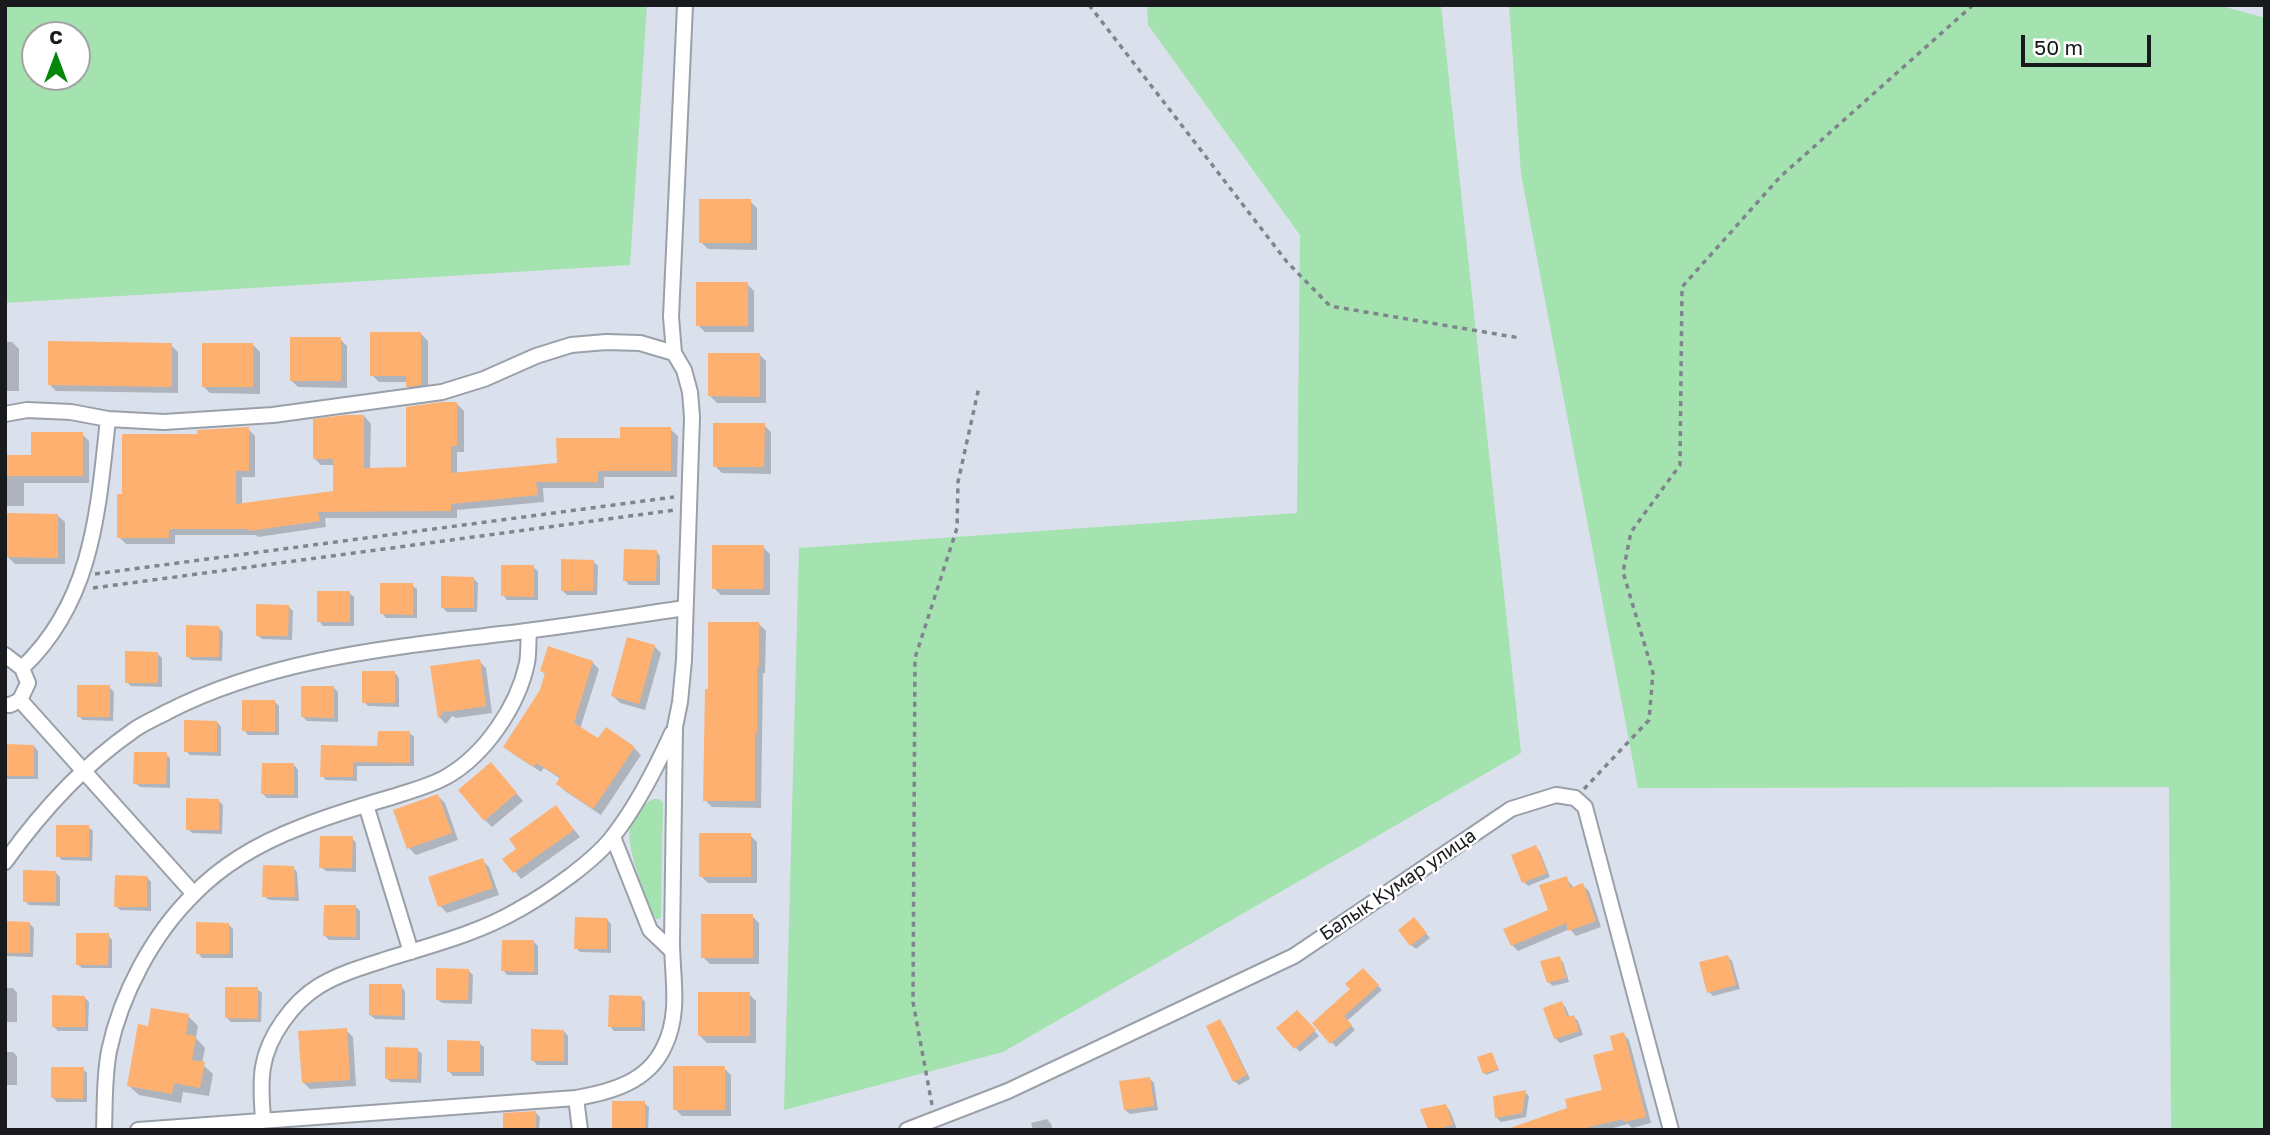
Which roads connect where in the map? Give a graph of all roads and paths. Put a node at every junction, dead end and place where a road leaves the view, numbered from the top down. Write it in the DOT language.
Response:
graph roads {
  1 [pos="685,5"];
  2 [pos="1088,5"];
  3 [pos="1973,5"];
  4 [pos="1520,338"];
  5 [pos="674,353"];
  6 [pos="979,387"];
  7 [pos="5,414"];
  8 [pos="108,419"];
  9 [pos="689,502"];
  10 [pos="83,576"];
  11 [pos="77,590"];
  12 [pos="685,608"];
  13 [pos="529,631"];
  14 [pos="5,655"];
  15 [pos="22,668"];
  16 [pos="20,700"];
  17 [pos="5,705"];
  18 [pos="675,727"];
  19 [pos="83,772"];
  20 [pos="1575,798"];
  21 [pos="366,805"];
  22 [pos="613,837"];
  23 [pos="5,862"];
  24 [pos="194,894"];
  25 [pos="672,951"];
  26 [pos="411,952"];
  27 [pos="576,1098"];
  28 [pos="935,1119"];
  29 [pos="263,1121"];
  30 [pos="104,1130"];
  31 [pos="138,1130"];
  32 [pos="580,1130"];
  33 [pos="907,1130"];
  34 [pos="1671,1130"];
  1 -- 5 [label="street"];
  2 -- 4 [label="path"];
  3 -- 20 [label="path"];
  5 -- 8 [label="street"];
  5 -- 9 [label="street"];
  6 -- 28 [label="path"];
  7 -- 8 [label="street"];
  8 -- 10 [label="street"];
  9 -- 10 [label="path"];
  9 -- 11 [label="path"];
  9 -- 12 [label="street"];
  10 -- 11 [label="street"];
  11 -- 15 [label="street"];
  12 -- 13 [label="street"];
  12 -- 18 [label="street"];
  13 -- 19 [label="street"];
  13 -- 21 [label="street"];
  14 -- 15 [label="street"];
  15 -- 16 [label="street"];
  16 -- 17 [label="street"];
  16 -- 19 [label="street"];
  18 -- 22 [label="street"];
  18 -- 25 [label="street"];
  19 -- 23 [label="street"];
  19 -- 24 [label="street"];
  20 -- 28 [label="street, Балык Кумар улица"];
  20 -- 34 [label="street"];
  21 -- 24 [label="street"];
  21 -- 26 [label="street"];
  22 -- 25 [label="street"];
  22 -- 26 [label="street"];
  24 -- 30 [label="street"];
  25 -- 27 [label="street"];
  26 -- 29 [label="street"];
  27 -- 29 [label="street"];
  27 -- 32 [label="street"];
  28 -- 33 [label="street, Балык Кумар улица"];
  29 -- 31 [label="street"];
}
